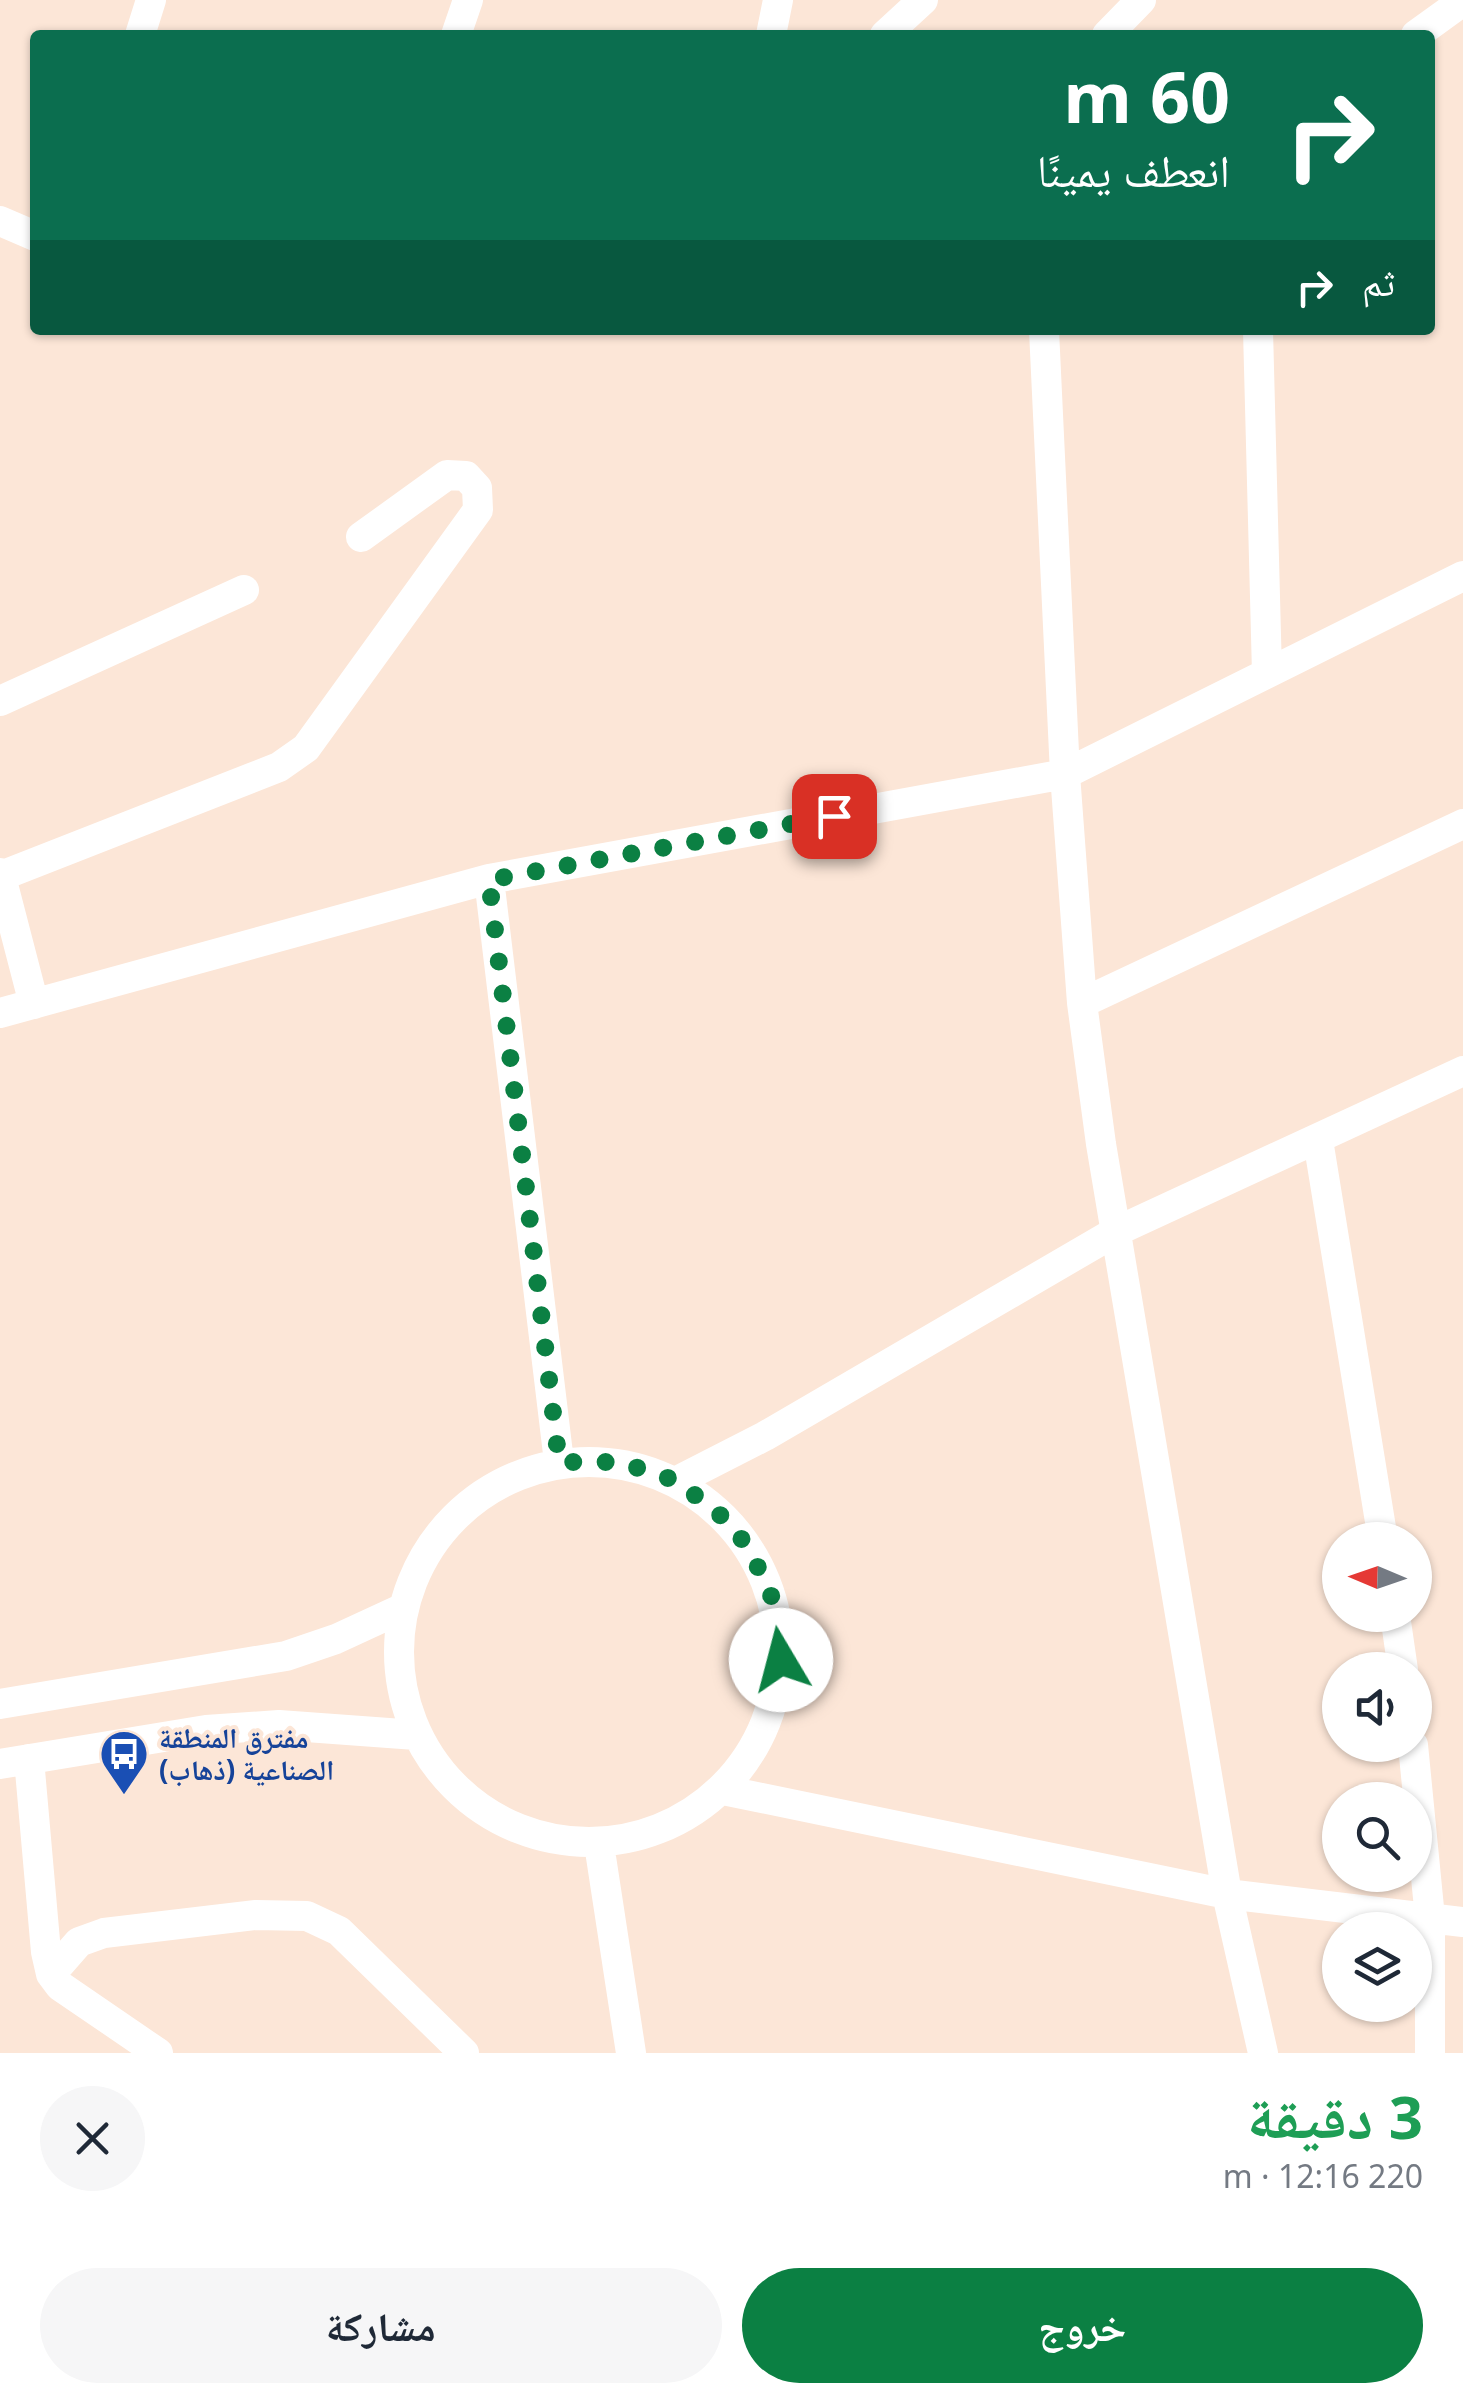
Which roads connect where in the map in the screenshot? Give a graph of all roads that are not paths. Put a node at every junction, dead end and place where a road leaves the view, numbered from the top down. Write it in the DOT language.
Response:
graph roads {
  1 [pos="151,0"];
  2 [pos="468,0"];
  3 [pos="778,0"];
  4 [pos="923,0"];
  5 [pos="1142,0"];
  6 [pos="1463,2"];
  7 [pos="142,30"];
  8 [pos="458,30"];
  9 [pos="772,30"];
  10 [pos="891,30"];
  11 [pos="1113,30"];
  12 [pos="1423,30"];
  13 [pos="0,221"];
  14 [pos="30,234"];
  15 [pos="1044,335"];
  16 [pos="1258,335"];
  17 [pos="361,537"];
  18 [pos="1463,576"];
  19 [pos="244,590"];
  20 [pos="1267,673"];
  21 [pos="0,701"];
  22 [pos="1065,774"];
  23 [pos="1463,824"];
  24 [pos="0,874"];
  25 [pos="489,880"];
  26 [pos="1082,1003"];
  27 [pos="34,1004"];
  28 [pos="0,1013"];
  29 [pos="1463,1071"];
  30 [pos="1318,1140"];
  31 [pos="1117,1231"];
  32 [pos="559,1462"];
  33 [pos="677,1481"];
  34 [pos="1379,1522"];
  35 [pos="401,1609"];
  36 [pos="0,1704"];
  37 [pos="416,1735"];
  38 [pos="14,1761"];
  39 [pos="1415,1762"];
  40 [pos="724,1790"];
  41 [pos="599,1844"];
  42 [pos="1227,1894"];
  43 [pos="1379,1912"];
  44 [pos="1429,1912"];
  45 [pos="1432,1918"];
  46 [pos="1463,1922"];
  47 [pos="51,1974"];
  48 [pos="1430,2022"];
  49 [pos="158,2053"];
  50 [pos="464,2053"];
  51 [pos="631,2053"];
  52 [pos="1262,2053"];
  53 [pos="1430,2053"];
  1 -- 7 [label="street"];
  2 -- 8 [label="street"];
  3 -- 9 [label="street"];
  4 -- 10 [label="street"];
  5 -- 11 [label="street"];
  6 -- 12 [label="street"];
  13 -- 14 [label="street"];
  15 -- 22 [label="street"];
  16 -- 20 [label="street"];
  17 -- 24 [label="street"];
  18 -- 20 [label="street"];
  19 -- 21 [label="street"];
  20 -- 22 [label="street"];
  22 -- 25 [label="street"];
  22 -- 26 [label="street"];
  23 -- 26 [label="street"];
  24 -- 27 [label="street"];
  25 -- 27 [label="street"];
  25 -- 32 [label="street"];
  26 -- 31 [label="street"];
  27 -- 28 [label="street"];
  29 -- 30 [label="street"];
  30 -- 31 [label="street"];
  30 -- 34 [label="street"];
  31 -- 33 [label="street"];
  31 -- 42 [label="street"];
  32 -- 33 [label="street"];
  32 -- 35 [label="street"];
  33 -- 40 [label="street"];
  35 -- 36 [label="street"];
  35 -- 37 [label="street"];
  37 -- 38 [label="street"];
  37 -- 41 [label="street"];
  38 -- 47 [label="street"];
  39 -- 44 [label="street"];
  40 -- 41 [label="street"];
  40 -- 42 [label="street"];
  41 -- 51 [label="street"];
  42 -- 43 [label="street"];
  42 -- 52 [label="street"];
  45 -- 46 [label="street"];
  47 -- 49 [label="street"];
  47 -- 50 [label="street"];
  48 -- 53 [label="street"];
}
